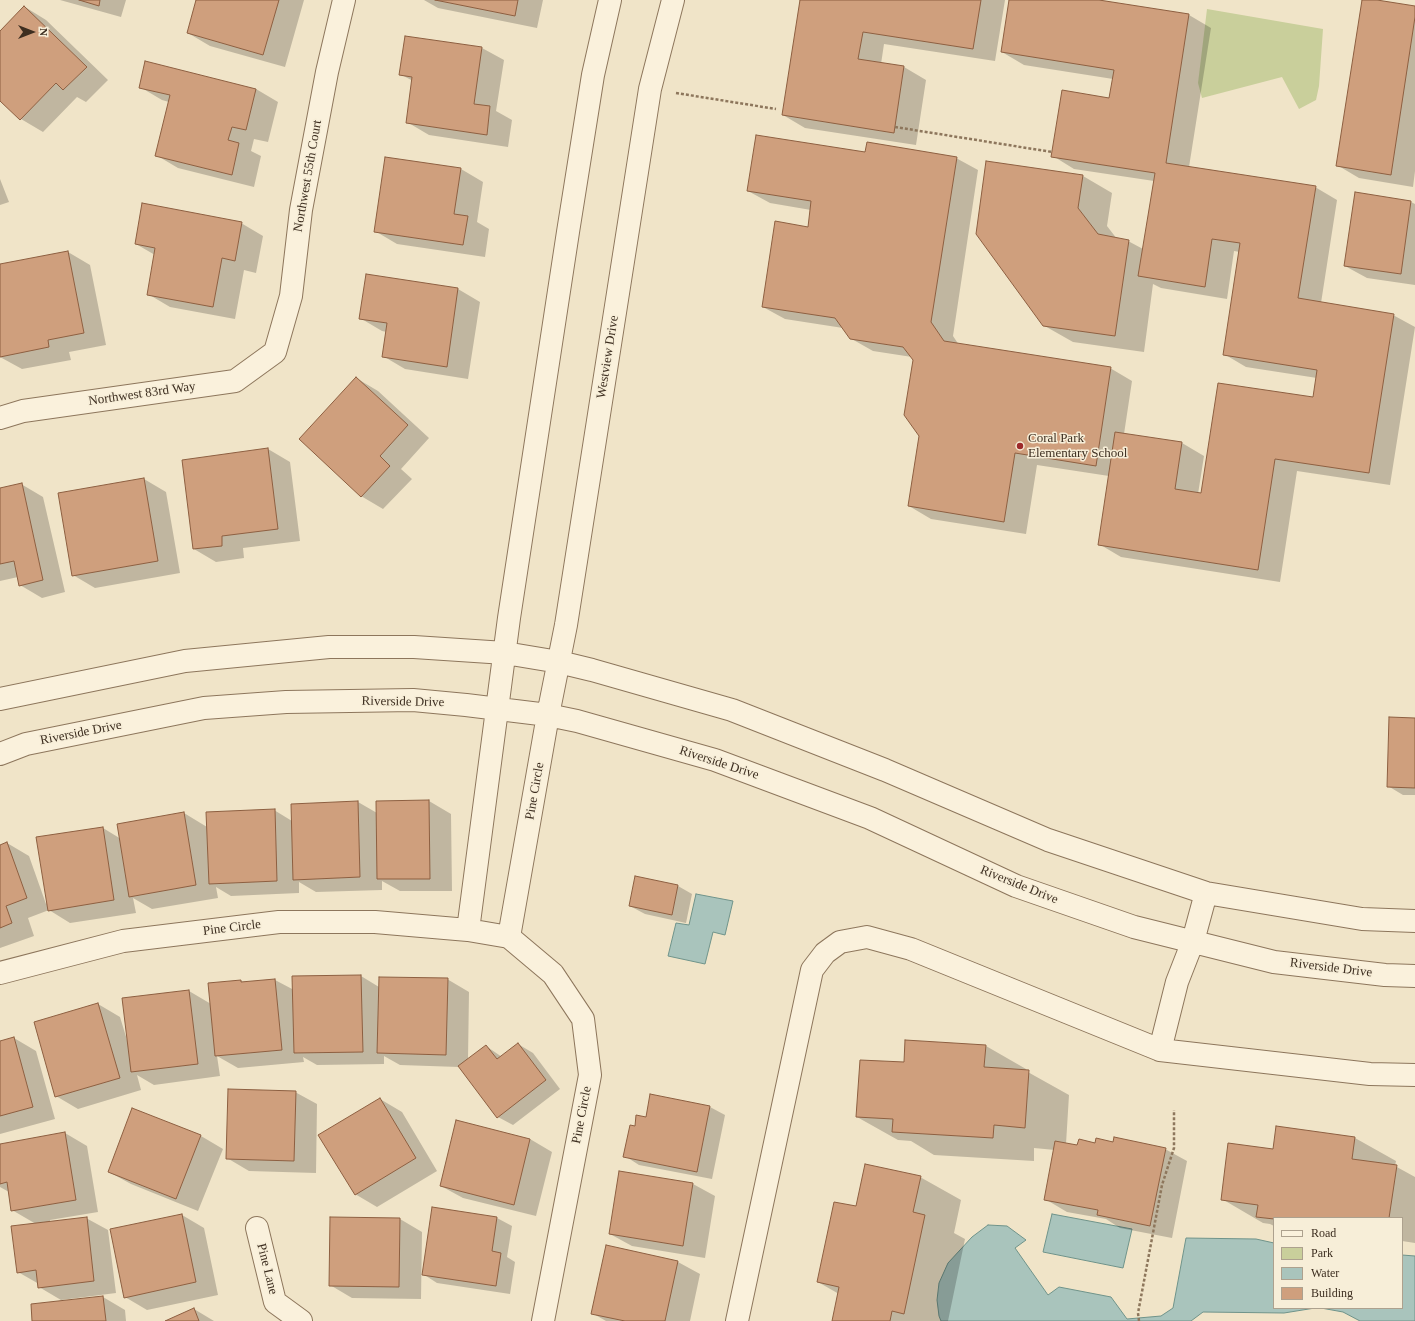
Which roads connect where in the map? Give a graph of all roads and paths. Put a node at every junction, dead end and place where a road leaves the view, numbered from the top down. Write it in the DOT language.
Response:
graph roads {
  1 [pos="344,0"];
  2 [pos="610,0"];
  3 [pos="673,0"];
  4 [pos="650,89"];
  5 [pos="776,109"];
  6 [pos="895,127"];
  7 [pos="1052,152"];
  8 [pos="275,352"];
  9 [pos="0,418"];
  10 [pos="505,653"];
  11 [pos="559,662"];
  12 [pos="0,699"];
  13 [pos="498,708"];
  14 [pos="548,715"];
  15 [pos="0,754"];
  16 [pos="1206,893"];
  17 [pos="1415,922"];
  18 [pos="468,930"];
  19 [pos="509,937"];
  20 [pos="1193,941"];
  21 [pos="0,972"];
  22 [pos="1415,976"];
  23 [pos="1160,1050"];
  24 [pos="1415,1075"];
  25 [pos="1174,1110"];
  26 [pos="257,1228"];
  27 [pos="301,1321"];
  28 [pos="543,1321"];
  29 [pos="737,1321"];
  30 [pos="1139,1321"];
  1 -- 8 [label="street, Northwest 55th Court"];
  2 -- 10 [label="street"];
  3 -- 4 [label="street, Westview Drive"];
  4 -- 5 [label="path"];
  4 -- 11 [label="street, Westview Drive"];
  6 -- 7 [label="path"];
  8 -- 9 [label="street, Northwest 83rd Way"];
  10 -- 11 [label="street"];
  10 -- 12 [label="street"];
  10 -- 13 [label="street"];
  11 -- 14 [label="street, Westview Drive"];
  11 -- 16 [label="street"];
  13 -- 14 [label="street, Riverside Drive"];
  13 -- 15 [label="street, Riverside Drive"];
  13 -- 18 [label="street"];
  14 -- 19 [label="street, Pine Circle"];
  14 -- 20 [label="street, Riverside Drive"];
  16 -- 17 [label="street"];
  16 -- 20 [label="street"];
  18 -- 19 [label="street, Pine Circle"];
  18 -- 21 [label="street, Pine Circle"];
  19 -- 28 [label="street, Pine Circle"];
  20 -- 22 [label="street, Riverside Drive"];
  20 -- 23 [label="street"];
  23 -- 24 [label="street"];
  23 -- 29 [label="street"];
  25 -- 30 [label="path"];
  26 -- 27 [label="street, Pine Lane"];
}
